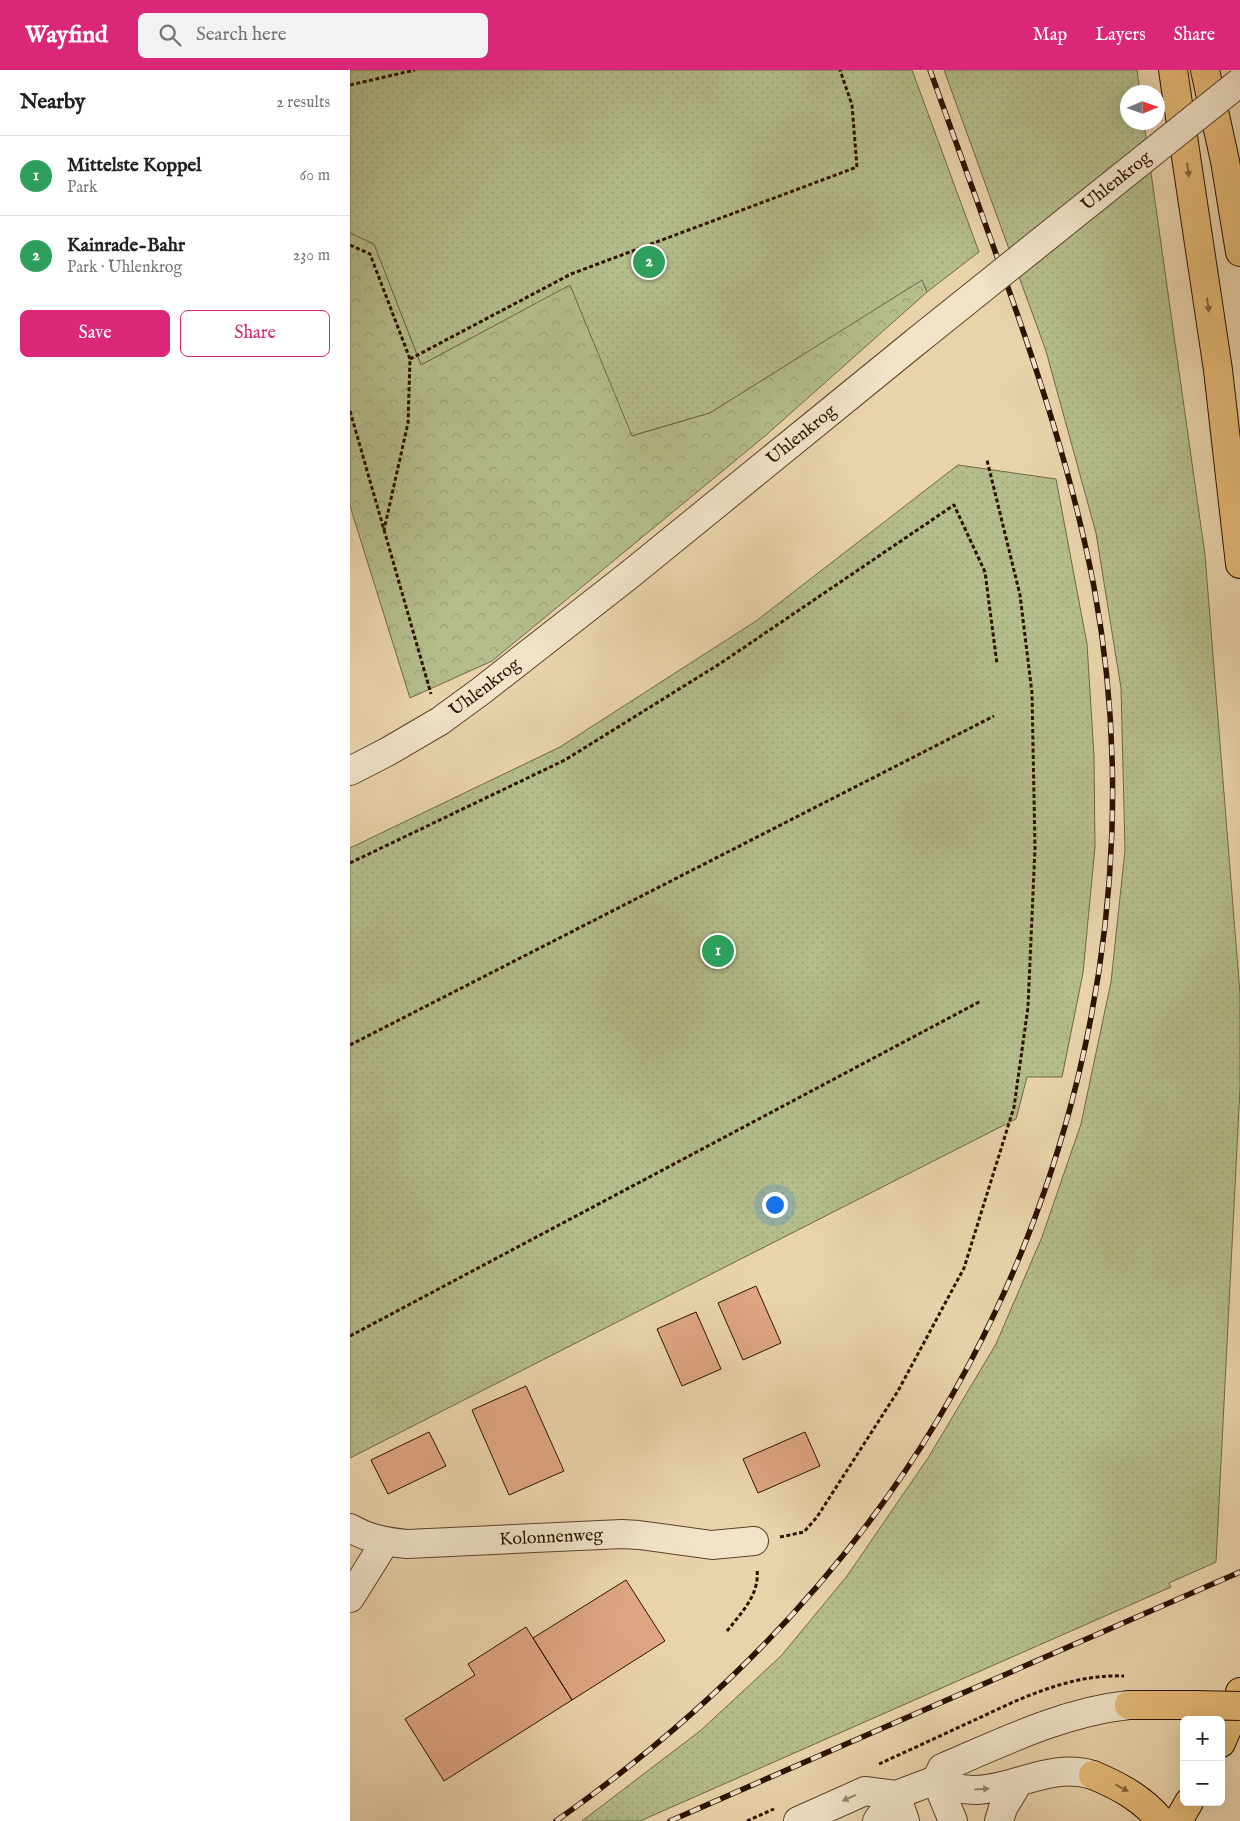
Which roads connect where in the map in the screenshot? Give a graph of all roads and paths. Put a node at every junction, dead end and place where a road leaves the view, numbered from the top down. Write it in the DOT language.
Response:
graph roads {
  1 [pos="414,70"];
  2 [pos="840,70"];
  3 [pos="1174,70"];
  4 [pos="1206,70"];
  5 [pos="1240,82"];
  6 [pos="350,85"];
  7 [pos="350,245"];
  8 [pos="1240,252"];
  9 [pos="410,359"];
  10 [pos="350,411"];
  11 [pos="987,460"];
  12 [pos="384,530"];
  13 [pos="1240,564"];
  14 [pos="997,664"];
  15 [pos="994,716"];
  16 [pos="440,721"];
  17 [pos="350,771"];
  18 [pos="350,863"];
  19 [pos="981,1001"];
  20 [pos="350,1045"];
  21 [pos="350,1336"];
  22 [pos="350,1528"];
  23 [pos="385,1542"];
  24 [pos="754,1542"];
  25 [pos="350,1598"];
  26 [pos="727,1631"];
  27 [pos="1240,1692"];
  28 [pos="1129,1704"];
  29 [pos="1240,1706"];
  30 [pos="1225,1733"];
  31 [pos="1093,1775"];
  32 [pos="936,1780"];
  33 [pos="1018,1783"];
  34 [pos="896,1795"];
  35 [pos="1187,1806"];
  36 [pos="1155,1814"];
  37 [pos="798,1821"];
  38 [pos="877,1821"];
  39 [pos="906,1821"];
  40 [pos="953,1821"];
  41 [pos="999,1821"];
  42 [pos="1178,1821"];
  1 -- 6 [label="path"];
  2 -- 9 [label="path"];
  3 -- 13 [label="highway, one-way"];
  4 -- 8 [label="highway"];
  5 -- 16 [label="street, Uhlenkrog, bridge"];
  7 -- 9 [label="path"];
  9 -- 12 [label="path"];
  10 -- 12 [label="path"];
  11 -- 24 [label="path"];
  12 -- 16 [label="path"];
  14 -- 18 [label="path"];
  15 -- 20 [label="path"];
  16 -- 17 [label="street, Uhlenkrog"];
  19 -- 21 [label="path"];
  22 -- 23 [label="street, Kolonnenweg"];
  23 -- 24 [label="street, Kolonnenweg"];
  23 -- 25 [label="street"];
  24 -- 26 [label="path"];
  27 -- 30 [label="highway"];
  28 -- 29 [label="highway, bridge"];
  28 -- 32 [label="street"];
  31 -- 33 [label="street"];
  31 -- 36 [label="highway, one-way"];
  32 -- 33 [label="street, one-way"];
  32 -- 34 [label="street"];
  32 -- 40 [label="street"];
  33 -- 41 [label="street"];
  34 -- 37 [label="street, one-way"];
  34 -- 38 [label="street"];
  34 -- 39 [label="street"];
  35 -- 42 [label="highway"];
}
